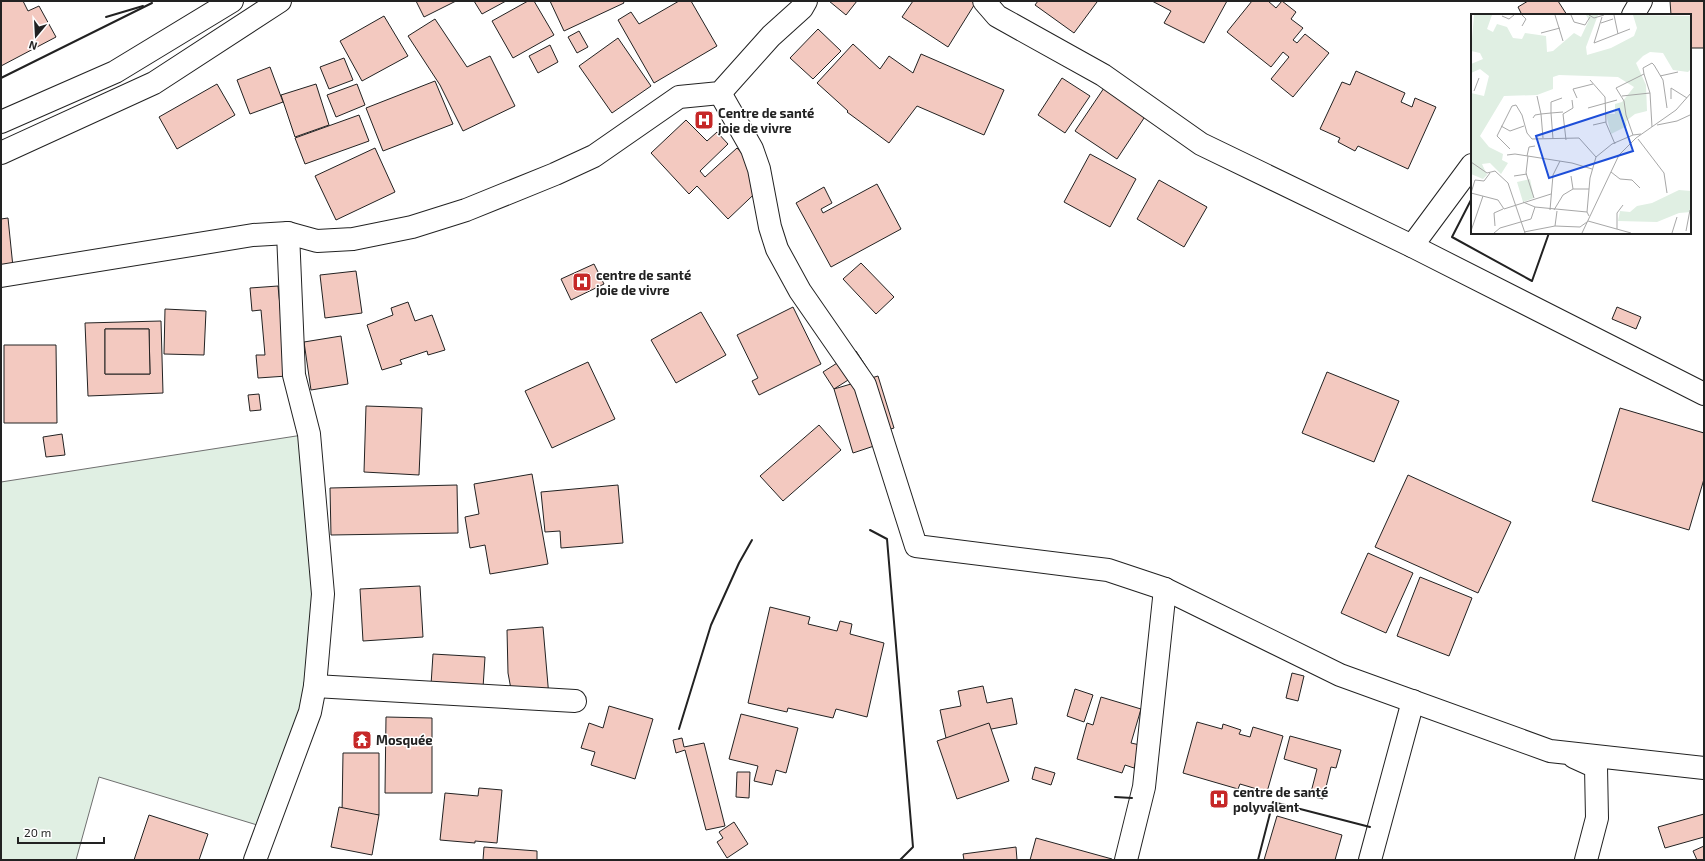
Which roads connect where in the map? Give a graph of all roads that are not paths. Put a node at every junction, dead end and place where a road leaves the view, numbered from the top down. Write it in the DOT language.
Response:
graph roads {
  1 [pos="232,1"];
  2 [pos="280,1"];
  3 [pos="806,1"];
  4 [pos="984,1"];
  5 [pos="1640,1"];
  6 [pos="1634,14"];
  7 [pos="720,93"];
  8 [pos="1,122"];
  9 [pos="1,153"];
  10 [pos="1471,166"];
  11 [pos="288,233"];
  12 [pos="1412,246"];
  13 [pos="1,276"];
  14 [pos="1704,394"];
  15 [pos="1165,589"];
  16 [pos="315,686"];
  17 [pos="575,701"];
  18 [pos="1413,701"];
  19 [pos="1564,752"];
  20 [pos="1704,768"];
  21 [pos="255,860"];
  22 [pos="1126,860"];
  23 [pos="1370,860"];
  24 [pos="1586,860"];
  1 -- 8 [label="street"];
  2 -- 9 [label="street"];
  3 -- 7 [label="street"];
  4 -- 12 [label="street"];
  5 -- 6 [label="street"];
  7 -- 11 [label="street"];
  7 -- 15 [label="street"];
  10 -- 12 [label="street"];
  11 -- 13 [label="street"];
  11 -- 16 [label="street"];
  12 -- 14 [label="street"];
  15 -- 18 [label="street"];
  15 -- 22 [label="street"];
  16 -- 17 [label="street"];
  16 -- 21 [label="street"];
  18 -- 19 [label="street"];
  18 -- 23 [label="street"];
  19 -- 20 [label="street"];
  19 -- 24 [label="street"];
}
